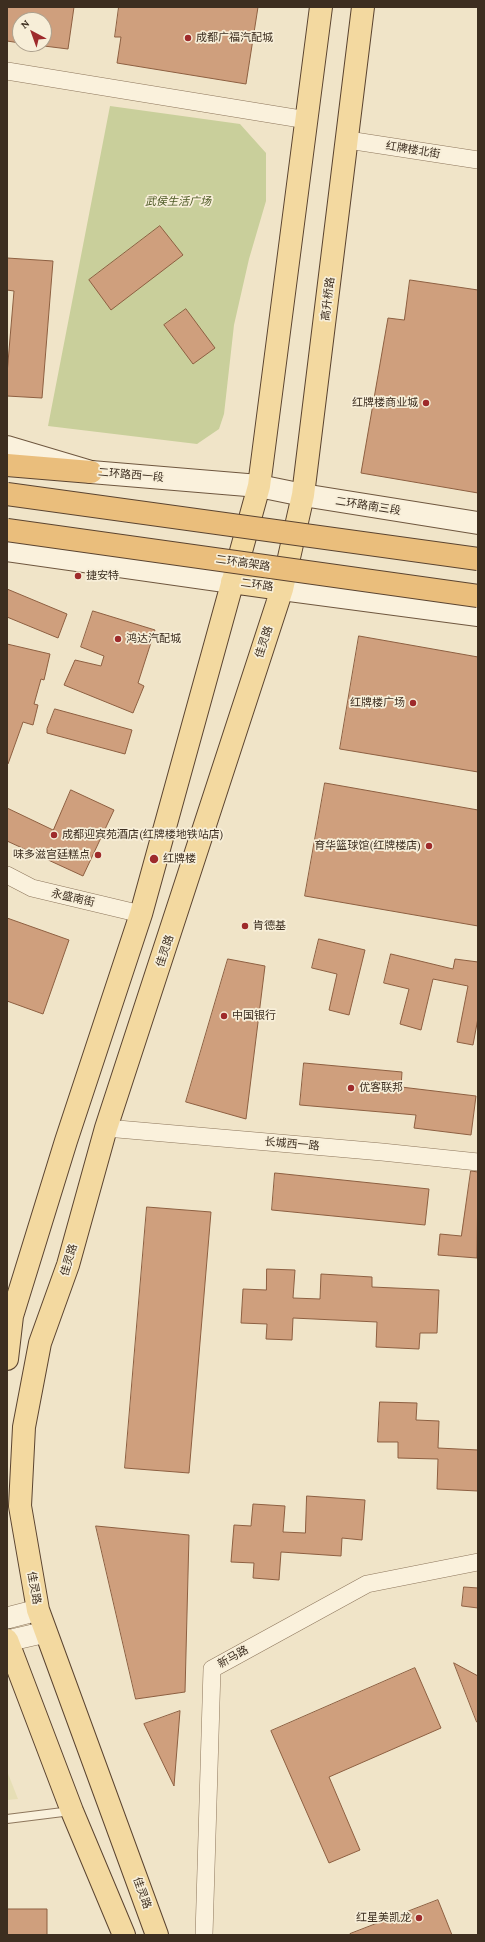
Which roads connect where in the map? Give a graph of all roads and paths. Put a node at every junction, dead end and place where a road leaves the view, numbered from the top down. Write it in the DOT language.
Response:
graph roads {
  1 [pos="321,7"];
  2 [pos="363,7"];
  3 [pos="7,71"];
  4 [pos="307,120"];
  5 [pos="348,140"];
  6 [pos="478,160"];
  7 [pos="7,447"];
  8 [pos="7,465"];
  9 [pos="91,472"];
  10 [pos="259,486"];
  11 [pos="7,494"];
  12 [pos="303,495"];
  13 [pos="478,524"];
  14 [pos="7,530"];
  15 [pos="7,550"];
  16 [pos="478,559"];
  17 [pos="232,582"];
  18 [pos="282,589"];
  19 [pos="478,596"];
  20 [pos="478,615"];
  21 [pos="7,875"];
  22 [pos="141,914"];
  23 [pos="106,1128"];
  24 [pos="478,1162"];
  25 [pos="9,1316"];
  26 [pos="7,1358"];
  27 [pos="478,1562"];
  28 [pos="38,1610"];
  29 [pos="7,1618"];
  30 [pos="46,1632"];
  31 [pos="7,1641"];
  32 [pos="72,1811"];
  33 [pos="7,1819"];
  34 [pos="124,1935"];
  35 [pos="157,1935"];
  36 [pos="204,1935"];
  1 -- 4 [label="main road"];
  2 -- 5 [label="main road, 高升桥路"];
  3 -- 4 [label="street"];
  4 -- 10 [label="main road"];
  5 -- 6 [label="street, 红牌楼北街"];
  5 -- 12 [label="main road, 高升桥路"];
  7 -- 9 [label="main road, 二环路西一段"];
  8 -- 9 [label="highway"];
  9 -- 10 [label="main road, 二环路西一段"];
  10 -- 12 [label="main road, 二环路南三段"];
  10 -- 17 [label="main road"];
  11 -- 16 [label="highway, bridge"];
  12 -- 13 [label="main road, 二环路南三段"];
  12 -- 18 [label="main road, 高升桥路"];
  14 -- 19 [label="highway, 二环高架路, bridge"];
  15 -- 17 [label="main road"];
  17 -- 18 [label="main road, 二环路"];
  17 -- 22 [label="main road"];
  18 -- 20 [label="main road"];
  18 -- 23 [label="main road, 佳灵路"];
  21 -- 22 [label="street, 永盛南街"];
  22 -- 25 [label="main road"];
  23 -- 24 [label="street, 长城西一路"];
  23 -- 28 [label="main road, 佳灵路"];
  25 -- 26 [label="main road"];
  27 -- 36 [label="street, 新马路"];
  28 -- 29 [label="street"];
  28 -- 30 [label="main road, 佳灵路"];
  30 -- 31 [label="street"];
  30 -- 35 [label="main road, 佳灵路"];
  31 -- 32 [label="main road"];
  32 -- 33 [label="lane"];
  32 -- 34 [label="main road"];
}
